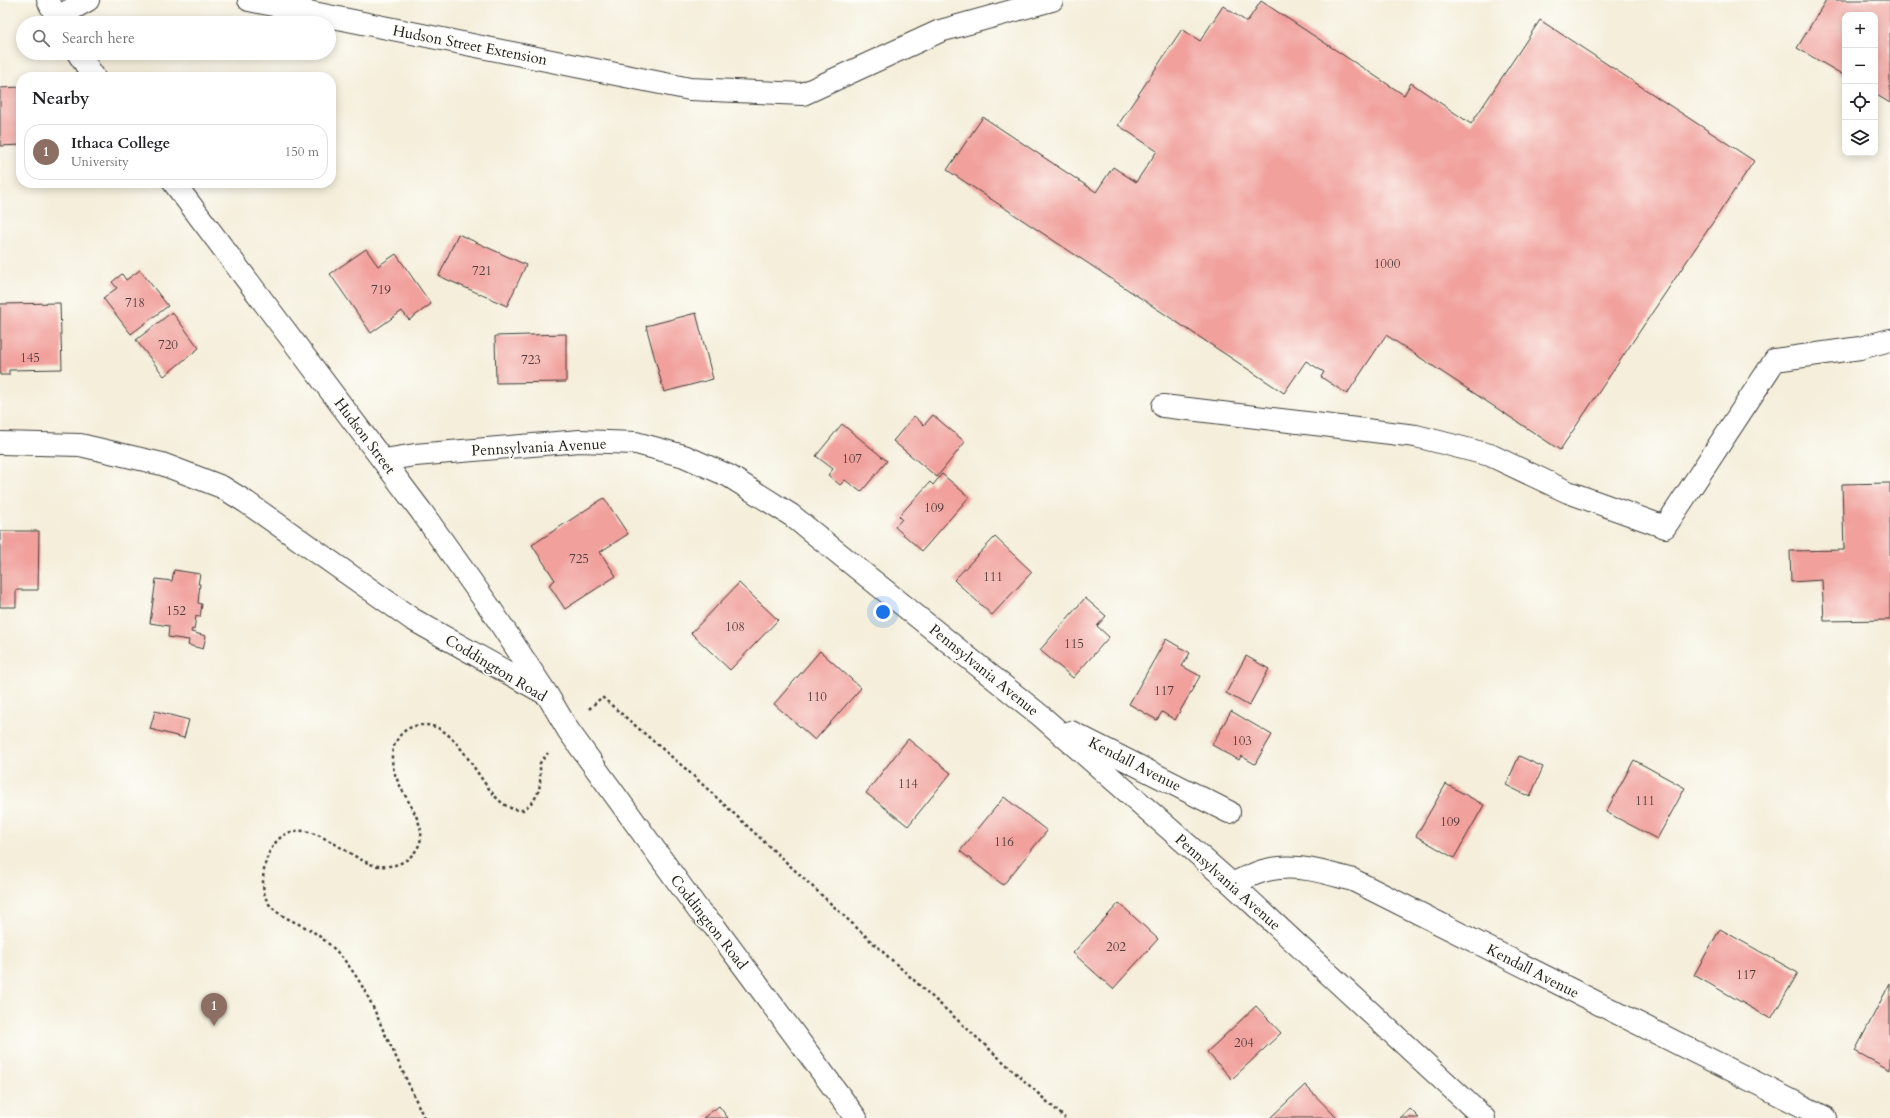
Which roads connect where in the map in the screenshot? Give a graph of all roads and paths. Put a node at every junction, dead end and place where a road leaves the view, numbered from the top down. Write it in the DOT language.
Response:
graph roads {
  1 [pos="88,0"];
  2 [pos="250,0"];
  3 [pos="1052,0"];
  4 [pos="54,14"];
  5 [pos="329,16"];
  6 [pos="336,17"];
  7 [pos="83,60"];
  8 [pos="91,72"];
  9 [pos="178,188"];
  10 [pos="1890,340"];
  11 [pos="1163,406"];
  12 [pos="0,443"];
  13 [pos="384,460"];
  14 [pos="548,696"];
  15 [pos="589,709"];
  16 [pos="1041,716"];
  17 [pos="540,763"];
  18 [pos="1229,812"];
  19 [pos="1232,884"];
  20 [pos="424,1118"];
  21 [pos="856,1118"];
  22 [pos="1065,1118"];
  23 [pos="1484,1118"];
  24 [pos="1826,1118"];
  1 -- 4 [label="street"];
  2 -- 5 [label="street, Hudson Street Extension"];
  3 -- 6 [label="street, Hudson Street Extension"];
  7 -- 8 [label="street"];
  9 -- 13 [label="street, Hudson Street"];
  10 -- 11 [label="street"];
  12 -- 14 [label="street, Coddington Road"];
  13 -- 14 [label="street, Hudson Street"];
  13 -- 16 [label="street, Pennsylvania Avenue"];
  14 -- 21 [label="street, Coddington Road"];
  15 -- 22 [label="path"];
  16 -- 18 [label="street, Kendall Avenue"];
  16 -- 19 [label="street, Pennsylvania Avenue"];
  17 -- 20 [label="path"];
  19 -- 23 [label="street, Pennsylvania Avenue"];
  19 -- 24 [label="street, Kendall Avenue"];
}
